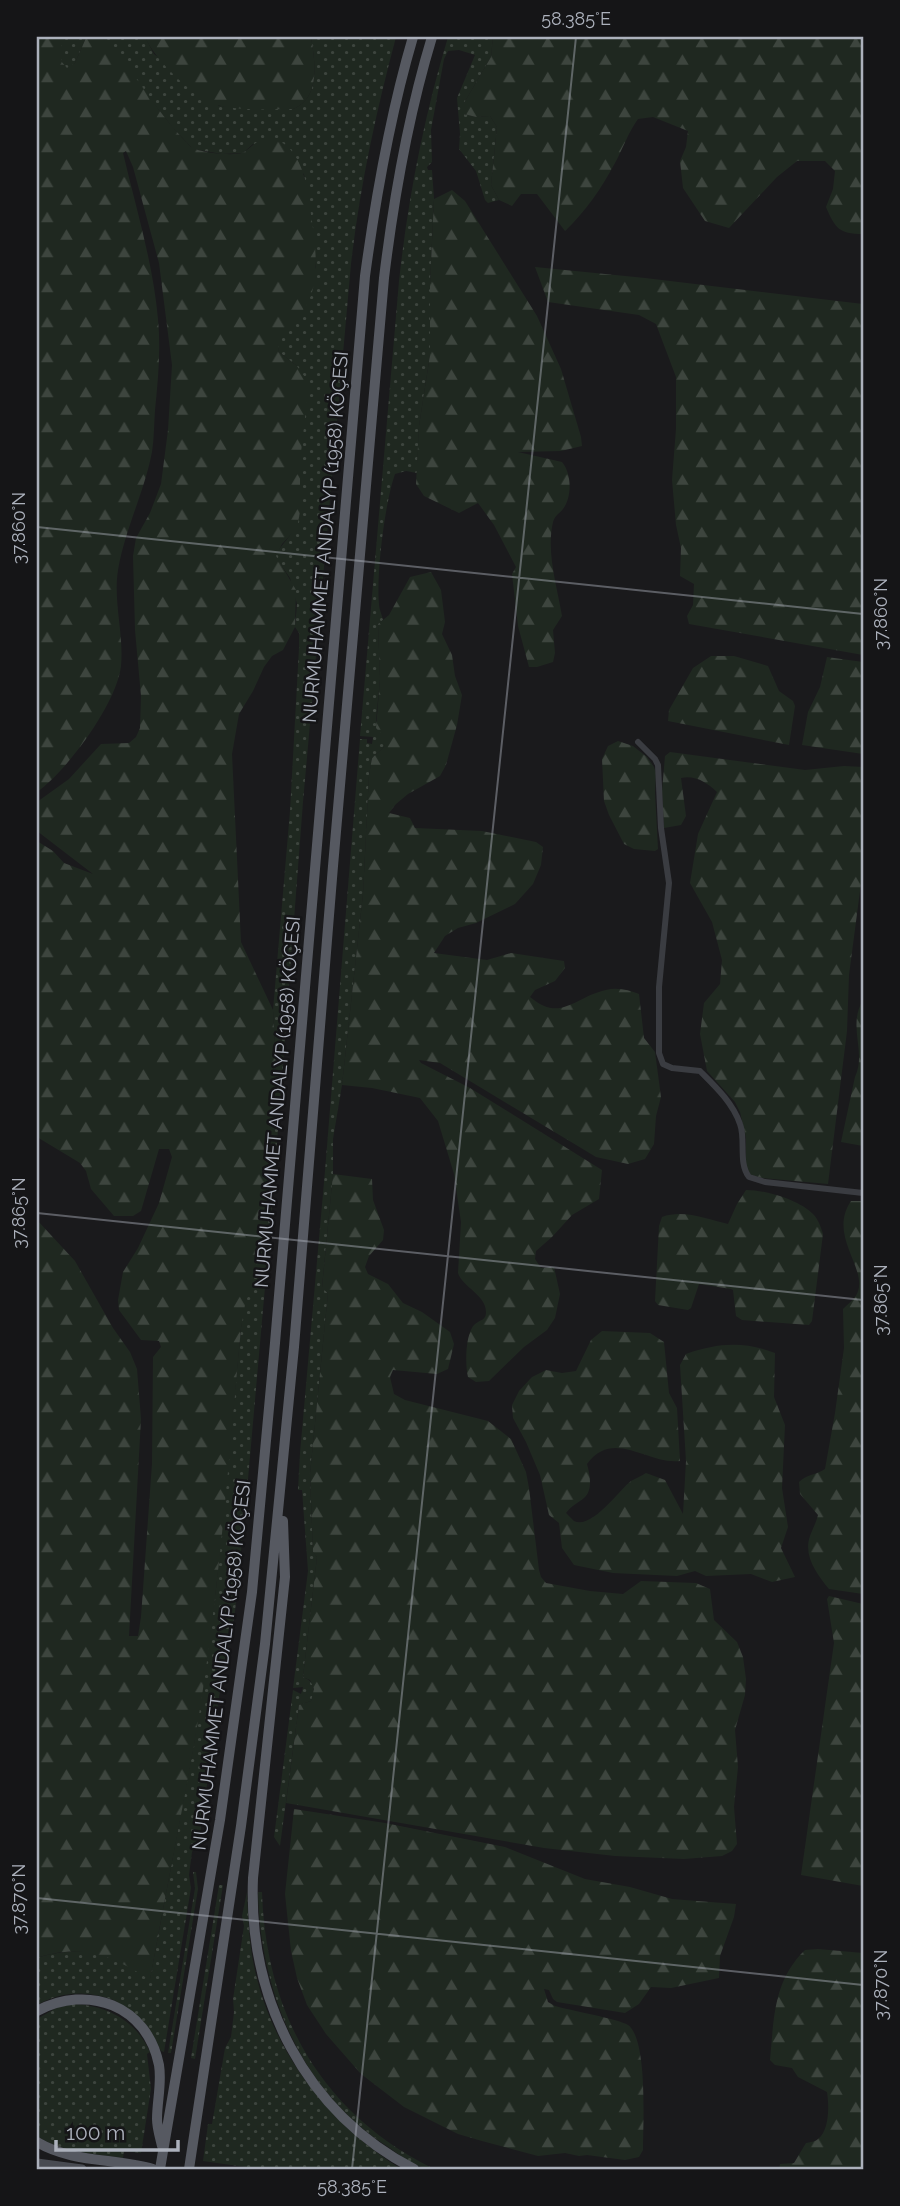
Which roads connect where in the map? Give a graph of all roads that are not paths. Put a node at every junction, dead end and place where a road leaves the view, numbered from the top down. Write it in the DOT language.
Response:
graph roads {
  1 [pos="412,37"];
  2 [pos="432,37"];
  3 [pos="638,742"];
  4 [pos="863,1193"];
  5 [pos="281,1481"];
  6 [pos="37,2011"];
  7 [pos="37,2142"];
  8 [pos="163,2152"];
  9 [pos="37,2163"];
  10 [pos="82,2169"];
  11 [pos="153,2169"];
  12 [pos="160,2169"];
  13 [pos="189,2169"];
  14 [pos="414,2169"];
  1 -- 8 [label="main road, NURMUHAMMET ANDALYP (1958) KÖÇESI"];
  2 -- 5 [label="main road, NURMUHAMMET ANDALYP (1958) KÖÇESI"];
  3 -- 4 [label="street"];
  5 -- 13 [label="main road, NURMUHAMMET ANDALYP (1958) KÖÇESI"];
  5 -- 14 [label="main road"];
  6 -- 8 [label="main road"];
  7 -- 11 [label="main road"];
  8 -- 12 [label="main road, NURMUHAMMET ANDALYP (1958) KÖÇESI"];
  9 -- 10 [label="main road"];
}
